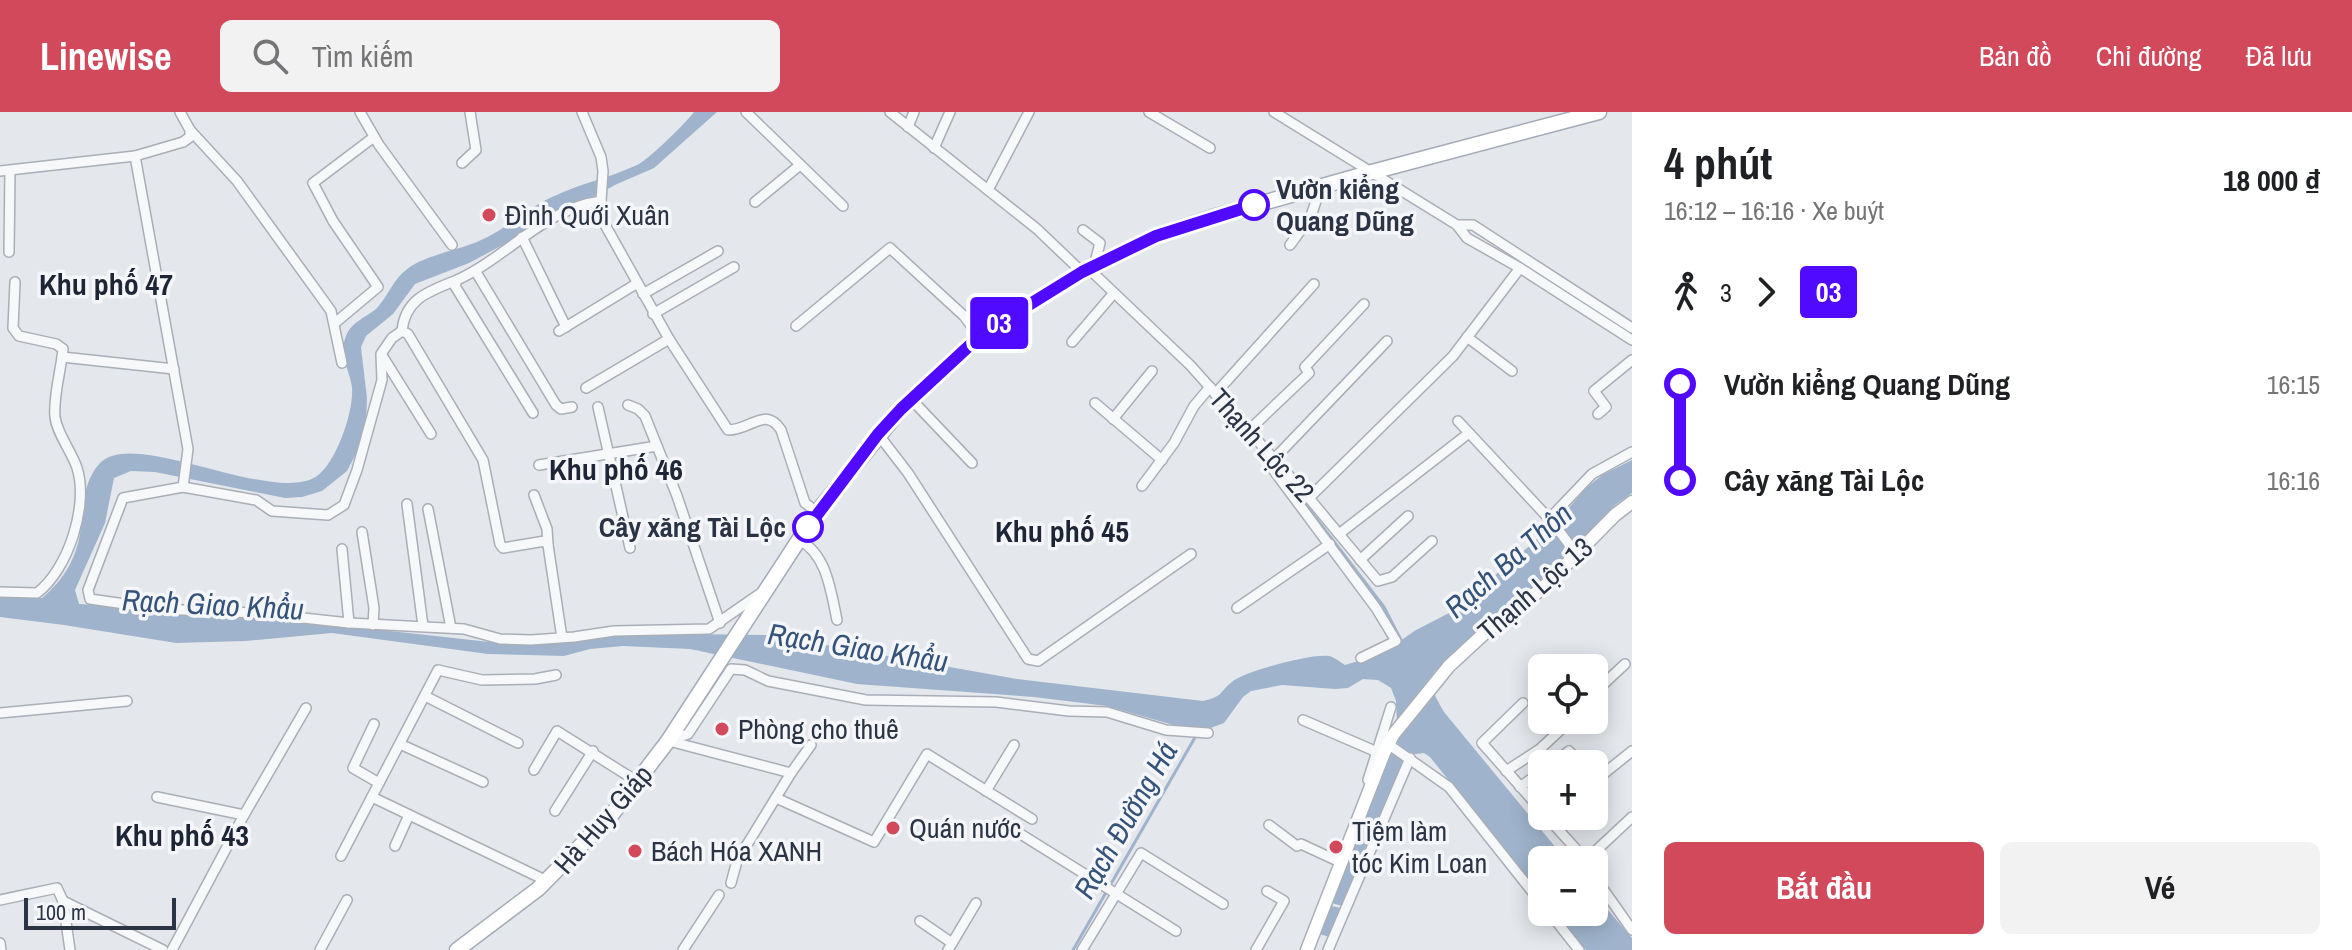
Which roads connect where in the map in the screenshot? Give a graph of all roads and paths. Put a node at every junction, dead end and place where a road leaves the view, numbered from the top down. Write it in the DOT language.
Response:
graph roads {
  1 [pos="180,112"];
  2 [pos="360,112"];
  3 [pos="470,112"];
  4 [pos="582,112"];
  5 [pos="746,112"];
  6 [pos="890,112"];
  7 [pos="914,112"];
  8 [pos="950,112"];
  9 [pos="1029,112"];
  10 [pos="1149,112"];
  11 [pos="1274,112"];
  12 [pos="1599,112"];
  13 [pos="908,127"];
  14 [pos="190,130"];
  15 [pos="374,137"];
  16 [pos="934,148"];
  17 [pos="1210,148"];
  18 [pos="135,156"];
  19 [pos="462,163"];
  20 [pos="800,165"];
  21 [pos="5,171"];
  22 [pos="1372,172"];
  23 [pos="1321,186"];
  24 [pos="988,190"];
  25 [pos="601,198"];
  26 [pos="755,202"];
  27 [pos="843,206"];
  28 [pos="1457,225"];
  29 [pos="1083,230"];
  30 [pos="522,237"];
  31 [pos="452,245"];
  32 [pos="1290,245"];
  33 [pos="718,251"];
  34 [pos="9,252"];
  35 [pos="734,267"];
  36 [pos="1520,268"];
  37 [pos="1088,269"];
  38 [pos="476,272"];
  39 [pos="457,280"];
  40 [pos="15,282"];
  41 [pos="636,284"];
  42 [pos="1314,284"];
  43 [pos="1114,293"];
  44 [pos="643,294"];
  45 [pos="1364,304"];
  46 [pos="653,314"];
  47 [pos="335,323"];
  48 [pos="796,326"];
  49 [pos="1632,328"];
  50 [pos="402,331"];
  51 [pos="979,336"];
  52 [pos="1467,337"];
  53 [pos="669,339"];
  54 [pos="1632,340"];
  55 [pos="1387,341"];
  56 [pos="1072,342"];
  57 [pos="381,354"];
  58 [pos="62,357"];
  59 [pos="1632,360"];
  60 [pos="342,363"];
  61 [pos="174,369"];
  62 [pos="1152,371"];
  63 [pos="1512,371"];
  64 [pos="586,388"];
  65 [pos="1213,390"];
  66 [pos="911,399"];
  67 [pos="1095,403"];
  68 [pos="628,405"];
  69 [pos="572,407"];
  70 [pos="598,407"];
  71 [pos="533,413"];
  72 [pos="1598,414"];
  73 [pos="1113,419"];
  74 [pos="1458,421"];
  75 [pos="1247,432"];
  76 [pos="1469,433"];
  77 [pos="431,434"];
  78 [pos="878,434"];
  79 [pos="657,446"];
  80 [pos="1632,452"];
  81 [pos="607,453"];
  82 [pos="1162,460"];
  83 [pos="1273,460"];
  84 [pos="972,463"];
  85 [pos="539,465"];
  86 [pos="183,485"];
  87 [pos="1142,486"];
  88 [pos="534,495"];
  89 [pos="1309,498"];
  90 [pos="1632,502"];
  91 [pos="407,504"];
  92 [pos="428,509"];
  93 [pos="817,512"];
  94 [pos="1408,516"];
  95 [pos="1551,522"];
  96 [pos="362,532"];
  97 [pos="1339,534"];
  98 [pos="799,540"];
  99 [pos="1432,541"];
  100 [pos="1330,544"];
  101 [pos="548,545"];
  102 [pos="630,548"];
  103 [pos="342,549"];
  104 [pos="1191,554"];
  105 [pos="1576,554"];
  106 [pos="1360,560"];
  107 [pos="0,592"];
  108 [pos="760,597"];
  109 [pos="1237,608"];
  110 [pos="837,620"];
  111 [pos="349,623"];
  112 [pos="720,623"];
  113 [pos="373,625"];
  114 [pos="423,626"];
  115 [pos="451,628"];
  116 [pos="562,638"];
  117 [pos="1361,658"];
  118 [pos="1625,664"];
  119 [pos="556,675"];
  120 [pos="1608,680"];
  121 [pos="425,696"];
  122 [pos="127,701"];
  123 [pos="1523,703"];
  124 [pos="1391,707"];
  125 [pos="306,708"];
  126 [pos="0,713"];
  127 [pos="1303,720"];
  128 [pos="374,724"];
  129 [pos="1208,733"];
  130 [pos="1556,734"];
  131 [pos="1391,740"];
  132 [pos="668,741"];
  133 [pos="518,743"];
  134 [pos="400,744"];
  135 [pos="811,745"];
  136 [pos="1014,745"];
  137 [pos="593,751"];
  138 [pos="1632,751"];
  139 [pos="1377,752"];
  140 [pos="1410,758"];
  141 [pos="534,770"];
  142 [pos="1608,770"];
  143 [pos="1506,771"];
  144 [pos="791,773"];
  145 [pos="1528,781"];
  146 [pos="483,782"];
  147 [pos="638,782"];
  148 [pos="379,783"];
  149 [pos="1520,787"];
  150 [pos="986,791"];
  151 [pos="1528,796"];
  152 [pos="157,797"];
  153 [pos="372,797"];
  154 [pos="776,798"];
  155 [pos="1366,798"];
  156 [pos="555,811"];
  157 [pos="244,815"];
  158 [pos="409,815"];
  159 [pos="1632,817"];
  160 [pos="1032,819"];
  161 [pos="1269,825"];
  162 [pos="1559,830"];
  163 [pos="1019,833"];
  164 [pos="395,846"];
  165 [pos="1574,846"];
  166 [pos="1600,846"];
  167 [pos="341,856"];
  168 [pos="1342,863"];
  169 [pos="547,881"];
  170 [pos="731,883"];
  171 [pos="1528,886"];
  172 [pos="1109,889"];
  173 [pos="1267,891"];
  174 [pos="719,895"];
  175 [pos="1608,896"];
  176 [pos="0,900"];
  177 [pos="347,900"];
  178 [pos="63,901"];
  179 [pos="976,903"];
  180 [pos="1223,904"];
  181 [pos="920,921"];
  182 [pos="1560,926"];
  183 [pos="1632,930"];
  184 [pos="1176,931"];
  185 [pos="0,943"];
  186 [pos="950,946"];
  187 [pos="1,950"];
  188 [pos="70,950"];
  189 [pos="163,950"];
  190 [pos="172,950"];
  191 [pos="320,950"];
  192 [pos="457,950"];
  193 [pos="683,950"];
  194 [pos="1082,950"];
  195 [pos="1256,950"];
  196 [pos="1307,950"];
  197 [pos="1328,950"];
  198 [pos="1579,950"];
  1 -- 14 [label="street"];
  2 -- 15 [label="street"];
  3 -- 19 [label="street"];
  4 -- 25 [label="street"];
  5 -- 20 [label="street"];
  6 -- 13 [label="street, Thạnh Lộc 22"];
  7 -- 13 [label="street"];
  8 -- 16 [label="street"];
  9 -- 24 [label="street"];
  10 -- 17 [label="street"];
  11 -- 22 [label="street"];
  12 -- 22 [label="main road"];
  13 -- 16 [label="street, Thạnh Lộc 22"];
  14 -- 18 [label="street"];
  14 -- 47 [label="street"];
  15 -- 31 [label="street"];
  15 -- 47 [label="street"];
  16 -- 24 [label="street, Thạnh Lộc 22"];
  18 -- 21 [label="street"];
  18 -- 61 [label="street"];
  20 -- 26 [label="street"];
  20 -- 27 [label="street"];
  21 -- 34 [label="street"];
  22 -- 23 [label="main road"];
  22 -- 28 [label="street"];
  23 -- 32 [label="street"];
  23 -- 37 [label="main road"];
  24 -- 37 [label="street, Thạnh Lộc 22"];
  25 -- 30 [label="street"];
  25 -- 41 [label="street"];
  28 -- 36 [label="street"];
  28 -- 49 [label="street"];
  29 -- 37 [label="street"];
  30 -- 38 [label="street"];
  30 -- 41 [label="street"];
  33 -- 44 [label="street"];
  35 -- 46 [label="street"];
  36 -- 52 [label="street"];
  36 -- 54 [label="street"];
  37 -- 43 [label="street, Thạnh Lộc 22"];
  37 -- 51 [label="main road"];
  38 -- 39 [label="street"];
  38 -- 69 [label="street"];
  39 -- 50 [label="street"];
  39 -- 71 [label="street"];
  40 -- 58 [label="street"];
  41 -- 44 [label="street"];
  42 -- 65 [label="street"];
  43 -- 56 [label="street"];
  43 -- 65 [label="street, Thạnh Lộc 22"];
  44 -- 46 [label="street"];
  45 -- 75 [label="street"];
  46 -- 53 [label="street"];
  47 -- 60 [label="street"];
  48 -- 51 [label="street"];
  50 -- 57 [label="street"];
  50 -- 101 [label="street"];
  51 -- 66 [label="main road"];
  52 -- 63 [label="street"];
  52 -- 89 [label="street"];
  53 -- 64 [label="street"];
  53 -- 93 [label="street"];
  55 -- 83 [label="street"];
  57 -- 77 [label="street"];
  57 -- 86 [label="street"];
  58 -- 61 [label="street"];
  58 -- 107 [label="street"];
  59 -- 72 [label="street"];
  61 -- 86 [label="street"];
  62 -- 73 [label="street"];
  65 -- 75 [label="street, Thạnh Lộc 22"];
  65 -- 82 [label="street"];
  66 -- 78 [label="main road"];
  66 -- 84 [label="street"];
  67 -- 73 [label="street"];
  68 -- 79 [label="street"];
  70 -- 81 [label="street"];
  73 -- 82 [label="street"];
  74 -- 76 [label="street"];
  75 -- 83 [label="street, Thạnh Lộc 22"];
  75 -- 100 [label="street, Thạnh Lộc 22"];
  76 -- 95 [label="street"];
  76 -- 97 [label="street"];
  78 -- 93 [label="main road"];
  78 -- 104 [label="street"];
  79 -- 81 [label="street"];
  79 -- 112 [label="street"];
  80 -- 95 [label="street"];
  81 -- 85 [label="street"];
  81 -- 102 [label="street"];
  82 -- 87 [label="street"];
  83 -- 89 [label="street, Thạnh Lộc 22"];
  86 -- 111 [label="street"];
  88 -- 101 [label="street"];
  89 -- 97 [label="street, Thạnh Lộc 22"];
  90 -- 105 [label="street, Thạnh Lộc 13"];
  91 -- 114 [label="street"];
  92 -- 115 [label="street"];
  93 -- 98 [label="main road"];
  94 -- 106 [label="street"];
  95 -- 105 [label="street"];
  96 -- 113 [label="street"];
  97 -- 106 [label="street, Thạnh Lộc 22"];
  98 -- 108 [label="main road"];
  98 -- 110 [label="street"];
  99 -- 106 [label="street, Thạnh Lộc 22"];
  100 -- 109 [label="street"];
  100 -- 117 [label="street, Thạnh Lộc 22"];
  101 -- 116 [label="street"];
  103 -- 111 [label="street"];
  105 -- 131 [label="street, Thạnh Lộc 13"];
  108 -- 112 [label="street"];
  108 -- 132 [label="main road, Hà Huy Giáp"];
  111 -- 113 [label="street"];
  112 -- 116 [label="street"];
  113 -- 114 [label="street"];
  114 -- 115 [label="street"];
  115 -- 116 [label="street"];
  118 -- 120 [label="street"];
  119 -- 121 [label="street"];
  121 -- 133 [label="street"];
  121 -- 134 [label="street"];
  122 -- 126 [label="street"];
  123 -- 143 [label="street"];
  124 -- 139 [label="street"];
  125 -- 157 [label="street"];
  127 -- 139 [label="street"];
  128 -- 148 [label="street"];
  129 -- 132 [label="street"];
  130 -- 143 [label="street"];
  131 -- 140 [label="street"];
  131 -- 155 [label="street"];
  132 -- 144 [label="street"];
  132 -- 147 [label="main road, Hà Huy Giáp"];
  134 -- 146 [label="street"];
  134 -- 148 [label="street"];
  135 -- 144 [label="street"];
  136 -- 150 [label="street"];
  137 -- 141 [label="street"];
  137 -- 147 [label="street"];
  137 -- 156 [label="street"];
  138 -- 142 [label="street"];
  139 -- 155 [label="street"];
  140 -- 171 [label="street"];
  140 -- 197 [label="street"];
  143 -- 149 [label="street"];
  144 -- 154 [label="street"];
  145 -- 149 [label="street"];
  147 -- 169 [label="main road, Hà Huy Giáp"];
  148 -- 153 [label="street"];
  149 -- 151 [label="street"];
  150 -- 154 [label="street"];
  150 -- 160 [label="street"];
  152 -- 157 [label="street"];
  153 -- 158 [label="street"];
  153 -- 167 [label="street"];
  154 -- 170 [label="street"];
  155 -- 168 [label="street"];
  157 -- 190 [label="street"];
  158 -- 164 [label="street"];
  158 -- 169 [label="street"];
  159 -- 166 [label="street"];
  161 -- 168 [label="street"];
  162 -- 165 [label="street"];
  163 -- 172 [label="street"];
  168 -- 196 [label="street"];
  169 -- 192 [label="main road, Hà Huy Giáp"];
  172 -- 180 [label="street"];
  172 -- 184 [label="street"];
  172 -- 194 [label="street"];
  173 -- 195 [label="street"];
  174 -- 193 [label="street"];
  175 -- 183 [label="street"];
  176 -- 178 [label="street"];
  177 -- 191 [label="street"];
  178 -- 188 [label="street"];
  178 -- 189 [label="street"];
  179 -- 186 [label="street"];
  181 -- 186 [label="street"];
  182 -- 198 [label="street"];
  185 -- 187 [label="street"];
}
